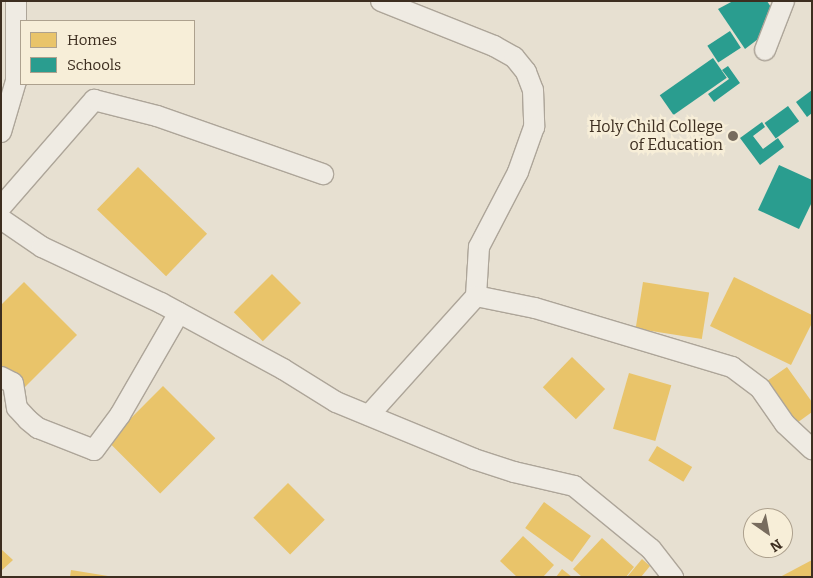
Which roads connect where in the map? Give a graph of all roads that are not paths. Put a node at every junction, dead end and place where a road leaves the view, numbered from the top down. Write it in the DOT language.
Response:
graph roads {
  1 [pos="16,1"];
  2 [pos="381,1"];
  3 [pos="784,1"];
  4 [pos="765,50"];
  5 [pos="1,132"];
  6 [pos="323,174"];
  7 [pos="1,207"];
  8 [pos="1,219"];
  9 [pos="476,296"];
  10 [pos="179,313"];
  11 [pos="1,377"];
  12 [pos="370,415"];
  13 [pos="812,449"];
  14 [pos="673,577"];
  1 -- 5 [label="street"];
  2 -- 9 [label="street"];
  3 -- 4 [label="street"];
  6 -- 7 [label="street"];
  8 -- 10 [label="street"];
  9 -- 12 [label="street"];
  9 -- 13 [label="street"];
  10 -- 11 [label="street"];
  10 -- 12 [label="street"];
  12 -- 14 [label="street"];
}
